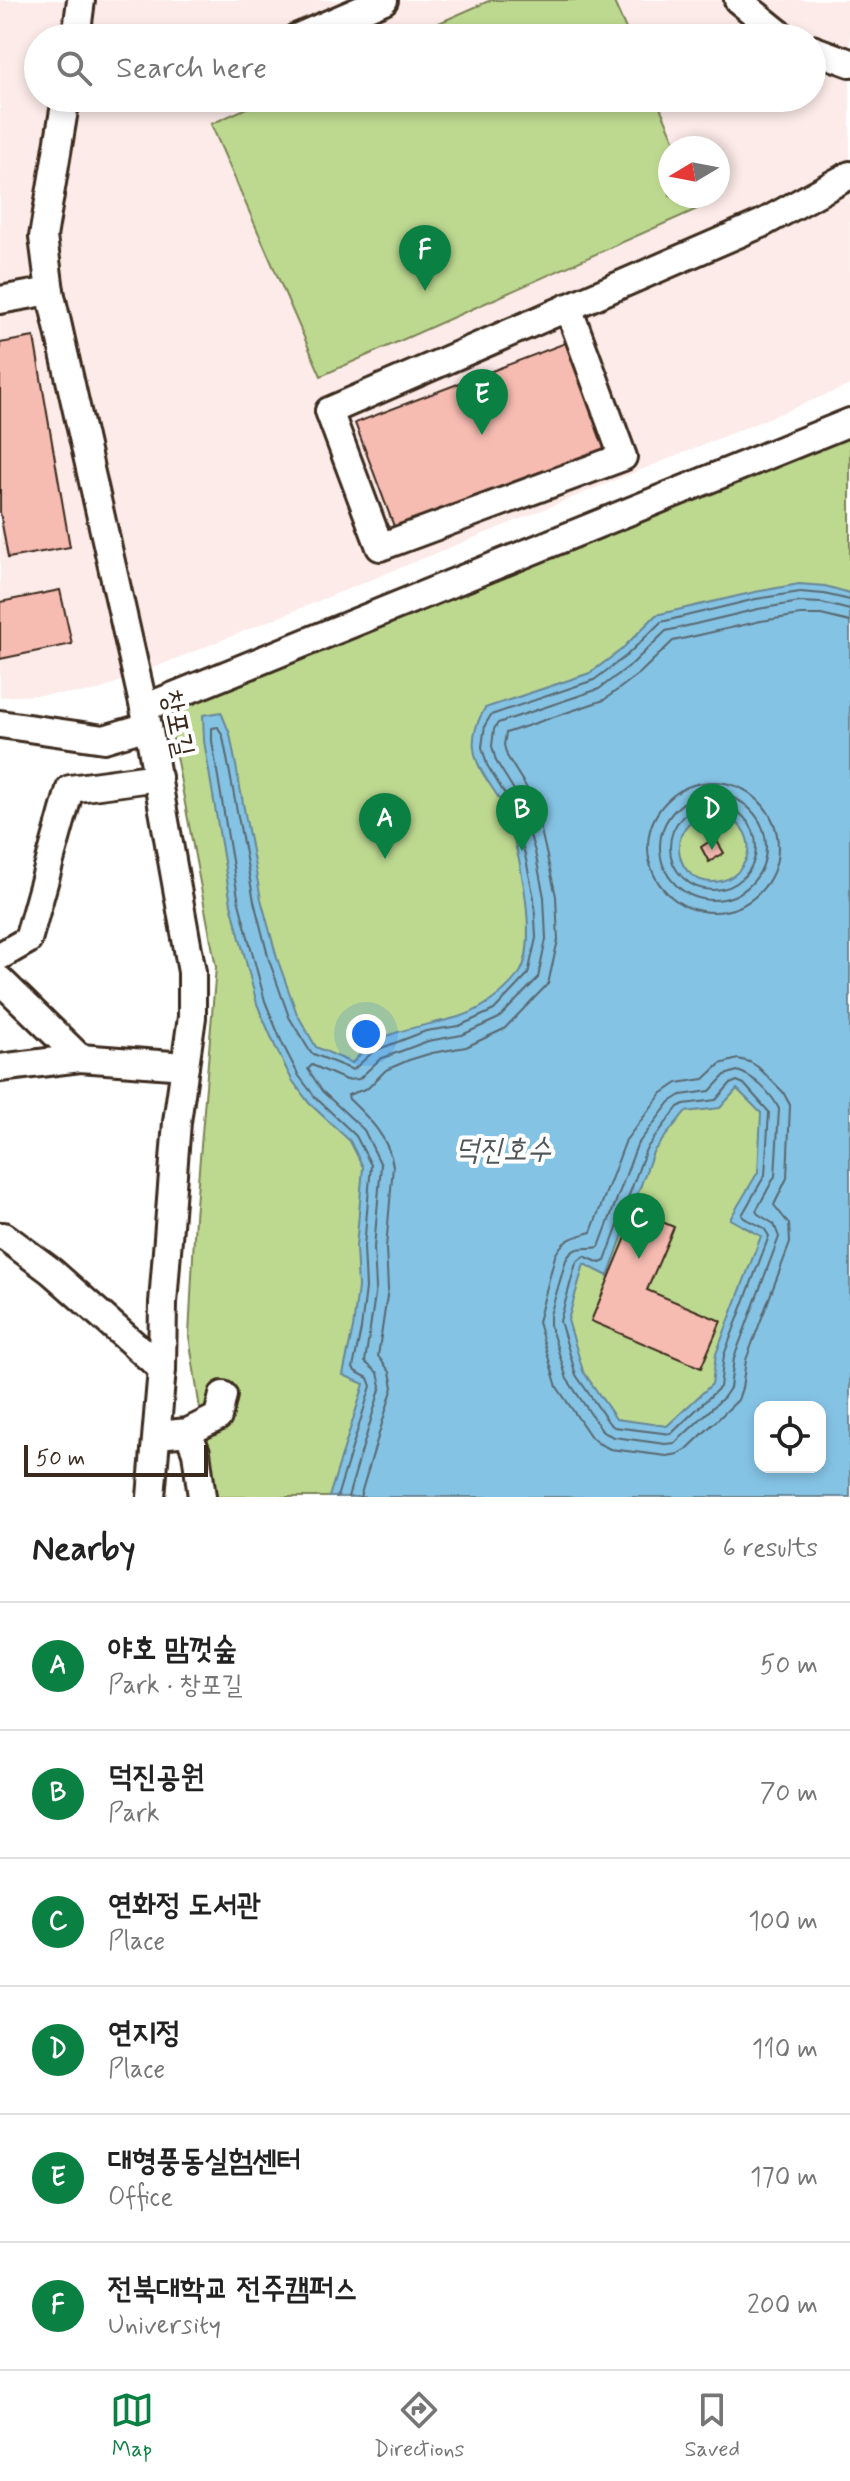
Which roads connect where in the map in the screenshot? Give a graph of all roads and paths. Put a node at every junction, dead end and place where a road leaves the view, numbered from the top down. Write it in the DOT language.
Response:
graph roads {
  1 [pos="81,0"];
  2 [pos="384,0"];
  3 [pos="738,0"];
  4 [pos="78,24"];
  5 [pos="328,24"];
  6 [pos="768,24"];
  7 [pos="826,54"];
  8 [pos="850,63"];
  9 [pos="64,112"];
  10 [pos="850,175"];
  11 [pos="50,291"];
  12 [pos="0,300"];
  13 [pos="568,307"];
  14 [pos="850,422"];
  15 [pos="146,717"];
  16 [pos="0,724"];
  17 [pos="158,777"];
  18 [pos="0,956"];
  19 [pos="0,980"];
  20 [pos="80,1058"];
  21 [pos="185,1066"];
  22 [pos="0,1068"];
  23 [pos="0,1236"];
  24 [pos="162,1369"];
  25 [pos="223,1395"];
  26 [pos="188,1432"];
  27 [pos="158,1435"];
  28 [pos="151,1497"];
  29 [pos="202,1497"];
  1 -- 4 [label="street"];
  2 -- 5 [label="street"];
  3 -- 6 [label="street"];
  7 -- 8 [label="street"];
  9 -- 11 [label="street, 창포길"];
  10 -- 13 [label="street"];
  11 -- 12 [label="street"];
  11 -- 15 [label="street, 창포길"];
  13 -- 13 [label="street"];
  14 -- 15 [label="street"];
  15 -- 16 [label="street"];
  15 -- 17 [label="street, 창포길"];
  17 -- 18 [label="street"];
  17 -- 21 [label="street, 창포길"];
  19 -- 20 [label="street"];
  20 -- 21 [label="street"];
  20 -- 22 [label="street"];
  21 -- 24 [label="street, 창포길"];
  23 -- 24 [label="street"];
  24 -- 27 [label="street, 창포길"];
  25 -- 26 [label="street"];
  26 -- 27 [label="street"];
  26 -- 29 [label="street"];
  27 -- 28 [label="street, 창포길"];
}
